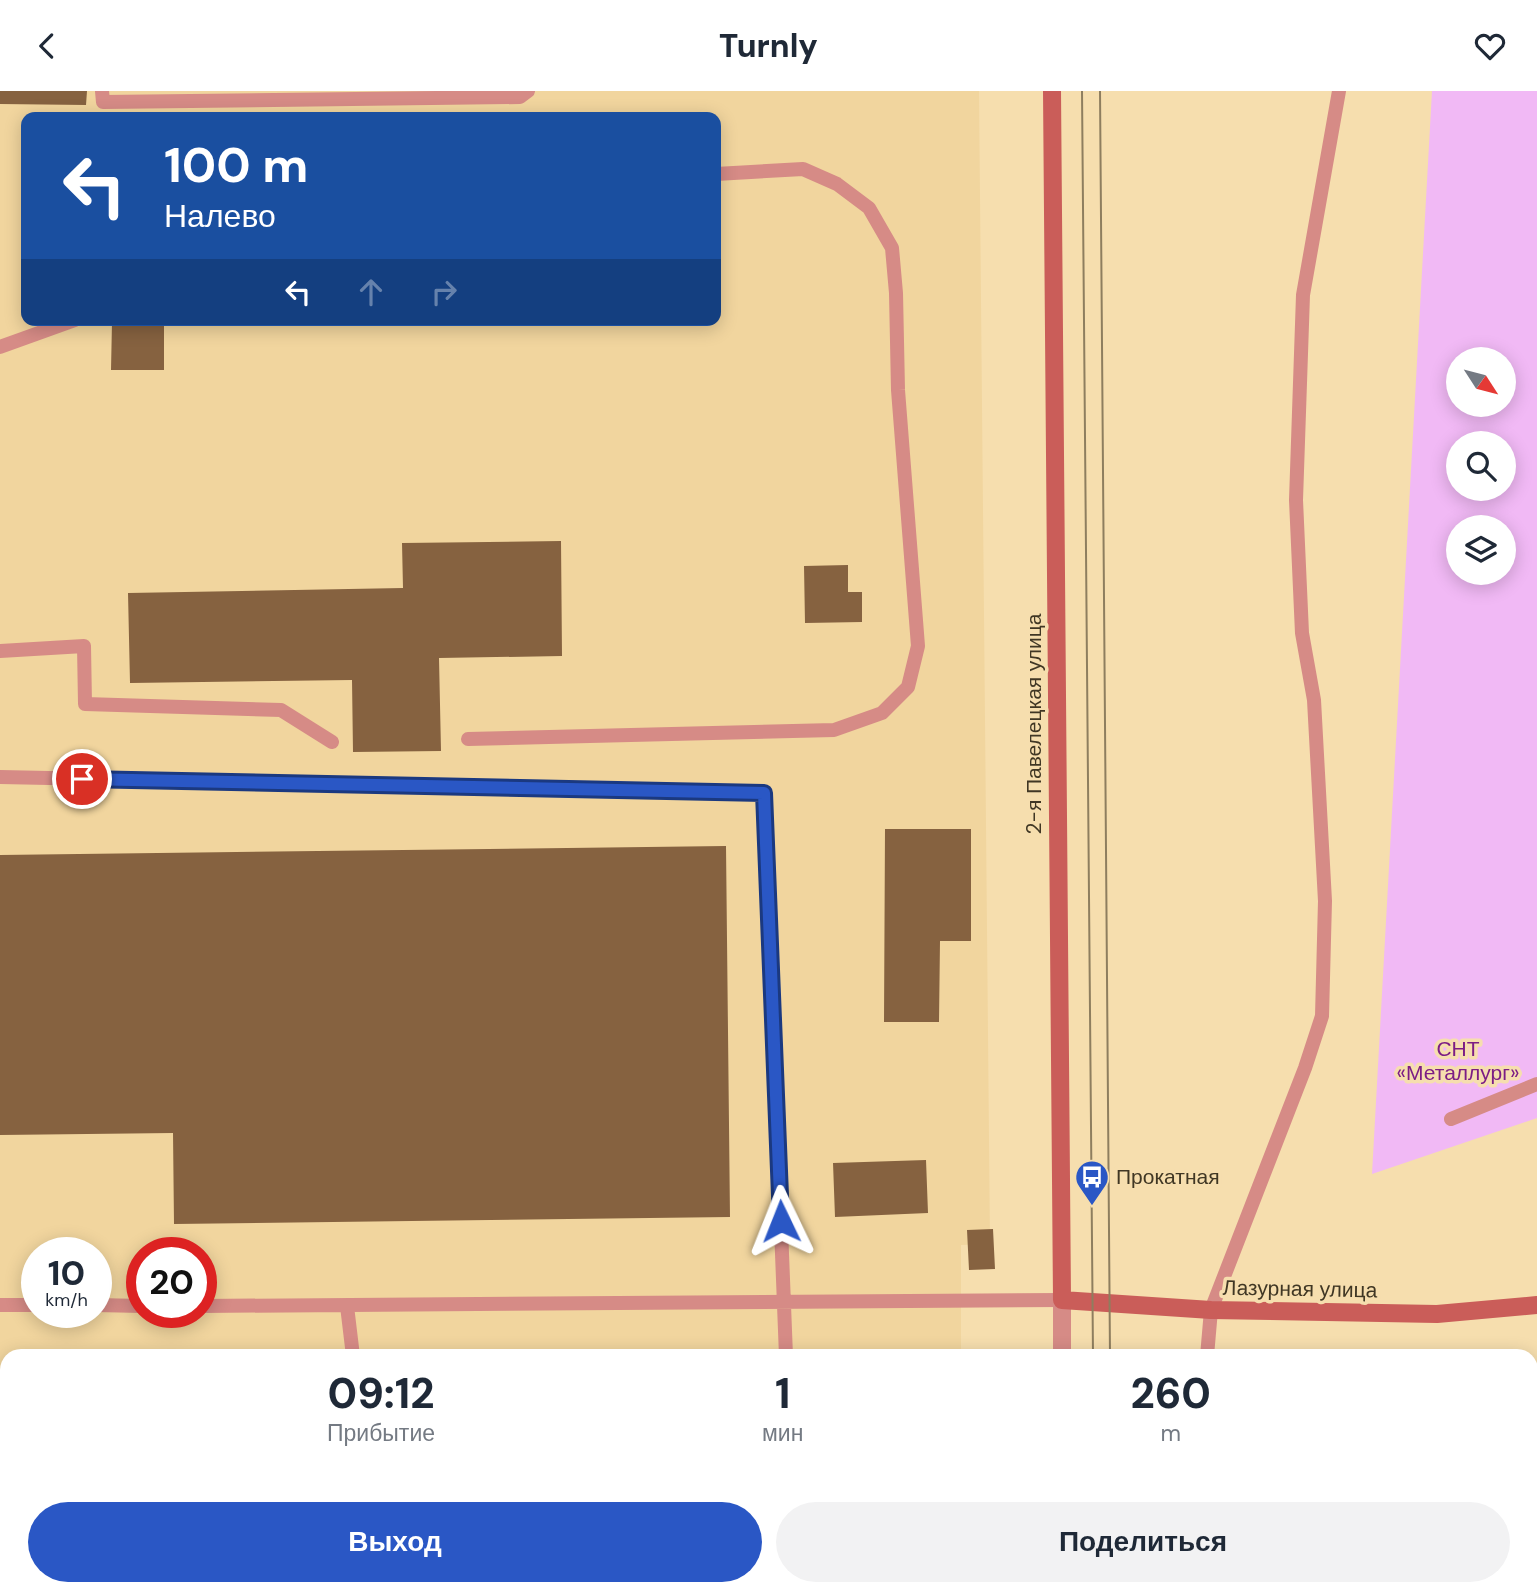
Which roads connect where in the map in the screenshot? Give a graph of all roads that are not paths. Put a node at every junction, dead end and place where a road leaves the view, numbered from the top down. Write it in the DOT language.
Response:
graph roads {
  1 [pos="102,91"];
  2 [pos="528,91"];
  3 [pos="1052,91"];
  4 [pos="1339,91"];
  5 [pos="721,174"];
  6 [pos="58,326"];
  7 [pos="0,347"];
  8 [pos="0,650"];
  9 [pos="467,739"];
  10 [pos="332,741"];
  11 [pos="0,777"];
  12 [pos="1537,1083"];
  13 [pos="1451,1119"];
  14 [pos="1062,1300"];
  15 [pos="784,1301"];
  16 [pos="0,1305"];
  17 [pos="21,1305"];
  18 [pos="1537,1305"];
  19 [pos="217,1306"];
  20 [pos="347,1306"];
  21 [pos="1211,1310"];
  22 [pos="352,1349"];
  23 [pos="786,1349"];
  24 [pos="1062,1349"];
  25 [pos="1208,1349"];
  1 -- 2 [label="lane"];
  3 -- 14 [label="main road, 2-я Павелецкая улица"];
  4 -- 21 [label="lane"];
  5 -- 9 [label="lane"];
  6 -- 7 [label="lane"];
  8 -- 10 [label="lane"];
  11 -- 15 [label="lane"];
  12 -- 13 [label="lane"];
  14 -- 15 [label="lane"];
  14 -- 21 [label="main road, Лазурная улица"];
  14 -- 24 [label="street, 2-я Павелецкая улица"];
  15 -- 20 [label="lane"];
  15 -- 23 [label="lane"];
  16 -- 17 [label="lane"];
  18 -- 21 [label="main road, Лазурная улица"];
  19 -- 20 [label="lane"];
  20 -- 22 [label="lane"];
  21 -- 25 [label="lane"];
}
